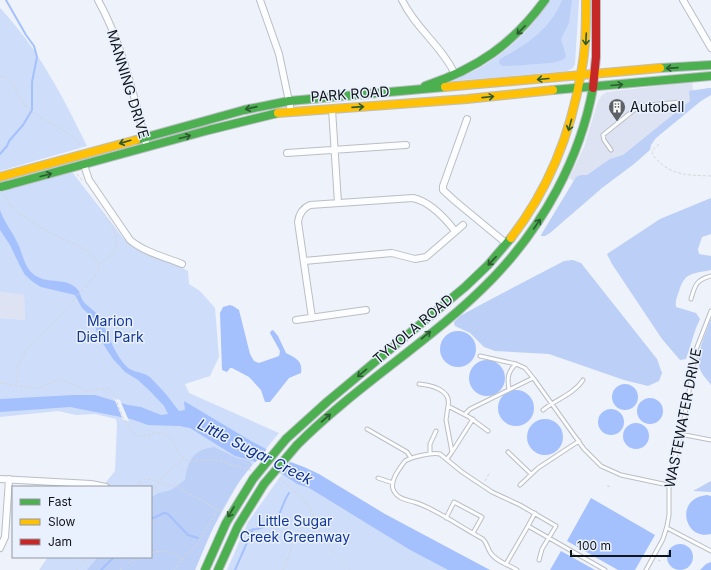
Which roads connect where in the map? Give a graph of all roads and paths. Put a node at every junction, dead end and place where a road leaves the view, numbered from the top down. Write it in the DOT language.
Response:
graph roads {
  1 [pos="98,0"];
  2 [pos="260,0"];
  3 [pos="402,0"];
  4 [pos="545,0"];
  5 [pos="586,0"];
  6 [pos="596,0"];
  7 [pos="683,0"];
  8 [pos="711,48"];
  9 [pos="711,65"];
  10 [pos="455,74"];
  11 [pos="595,74"];
  12 [pos="582,75"];
  13 [pos="0,76"];
  14 [pos="711,76"];
  15 [pos="593,87"];
  16 [pos="579,88"];
  17 [pos="400,92"];
  18 [pos="289,101"];
  19 [pos="681,102"];
  20 [pos="332,109"];
  21 [pos="291,111"];
  22 [pos="467,119"];
  23 [pos="145,137"];
  24 [pos="659,144"];
  25 [pos="406,145"];
  26 [pos="147,147"];
  27 [pos="81,148"];
  28 [pos="335,150"];
  29 [pos="611,150"];
  30 [pos="287,153"];
  31 [pos="84,165"];
  32 [pos="77,174"];
  33 [pos="3,176"];
  34 [pos="711,176"];
  35 [pos="84,184"];
  36 [pos="4,189"];
  37 [pos="338,203"];
  38 [pos="99,207"];
  39 [pos="463,225"];
  40 [pos="455,231"];
  41 [pos="508,244"];
  42 [pos="304,261"];
  43 [pos="98,264"];
  44 [pos="182,264"];
  45 [pos="711,276"];
  46 [pos="691,299"];
  47 [pos="366,310"];
  48 [pos="711,311"];
  49 [pos="312,318"];
  50 [pos="296,320"];
  51 [pos="480,356"];
  52 [pos="516,364"];
  53 [pos="533,378"];
  54 [pos="582,380"];
  55 [pos="0,383"];
  56 [pos="419,384"];
  57 [pos="16,386"];
  58 [pos="509,389"];
  59 [pos="551,403"];
  60 [pos="448,406"];
  61 [pos="543,410"];
  62 [pos="465,414"];
  63 [pos="473,419"];
  64 [pos="367,429"];
  65 [pos="436,431"];
  66 [pos="488,431"];
  67 [pos="680,434"];
  68 [pos="711,440"];
  69 [pos="579,441"];
  70 [pos="452,452"];
  71 [pos="508,452"];
  72 [pos="430,454"];
  73 [pos="183,458"];
  74 [pos="411,458"];
  75 [pos="447,459"];
  76 [pos="490,472"];
  77 [pos="531,474"];
  78 [pos="254,475"];
  79 [pos="275,476"];
  80 [pos="378,478"];
  81 [pos="0,479"];
  82 [pos="9,479"];
  83 [pos="484,482"];
  84 [pos="160,483"];
  85 [pos="393,483"];
  86 [pos="668,485"];
  87 [pos="101,486"];
  88 [pos="137,486"];
  89 [pos="520,486"];
  90 [pos="607,486"];
  91 [pos="612,487"];
  92 [pos="152,491"];
  93 [pos="218,510"];
  94 [pos="225,513"];
  95 [pos="535,513"];
  96 [pos="446,518"];
  97 [pos="315,520"];
  98 [pos="528,526"];
  99 [pos="667,528"];
  100 [pos="473,534"];
  101 [pos="549,538"];
  102 [pos="0,548"];
  103 [pos="711,551"];
  104 [pos="152,553"];
  105 [pos="87,558"];
  106 [pos="139,558"];
  107 [pos="182,560"];
  108 [pos="539,560"];
  109 [pos="658,560"];
  110 [pos="661,561"];
  111 [pos="506,564"];
  112 [pos="76,570"];
  113 [pos="120,570"];
  114 [pos="174,570"];
  115 [pos="206,570"];
  116 [pos="218,570"];
  117 [pos="283,570"];
  118 [pos="351,570"];
  119 [pos="517,570"];
  120 [pos="605,570"];
  121 [pos="646,570"];
  1 -- 23 [label="street, MANNING DRIVE"];
  2 -- 18 [label="street"];
  3 -- 10 [label="street"];
  4 -- 10 [label="main road, one-way"];
  5 -- 12 [label="main road, TYVOLA ROAD, one-way"];
  6 -- 11 [label="main road, TYVOLA ROAD"];
  7 -- 8 [label="street"];
  9 -- 11 [label="main road, PARK ROAD, one-way"];
  10 -- 17 [label="main road"];
  11 -- 12 [label="main road, PARK ROAD"];
  11 -- 15 [label="main road, TYVOLA ROAD"];
  12 -- 16 [label="main road, TYVOLA ROAD"];
  12 -- 17 [label="main road, PARK ROAD, one-way"];
  13 -- 27 [label="path"];
  15 -- 14 [label="main road, PARK ROAD, one-way"];
  15 -- 16 [label="main road, PARK ROAD"];
  116 -- 15 [label="main road, TYVOLA ROAD, one-way, bridge"];
  20 -- 16 [label="main road, PARK ROAD, one-way"];
  16 -- 41 [label="main road, TYVOLA ROAD, one-way"];
  17 -- 18 [label="main road, PARK ROAD"];
  18 -- 21 [label="street"];
  18 -- 23 [label="main road, PARK ROAD, one-way"];
  19 -- 29 [label="lane"];
  20 -- 21 [label="main road, PARK ROAD"];
  20 -- 28 [label="street"];
  26 -- 21 [label="main road, PARK ROAD, one-way"];
  22 -- 41 [label="street"];
  23 -- 26 [label="street, MANNING DRIVE"];
  23 -- 33 [label="main road, PARK ROAD, one-way"];
  24 -- 34 [label="path"];
  25 -- 28 [label="street"];
  26 -- 31 [label="main road, PARK ROAD"];
  28 -- 30 [label="street"];
  28 -- 37 [label="street"];
  36 -- 31 [label="main road, PARK ROAD, one-way"];
  31 -- 44 [label="street"];
  32 -- 35 [label="path"];
  36 -- 43 [label="path"];
  37 -- 40 [label="street"];
  37 -- 42 [label="street"];
  38 -- 43 [label="path"];
  39 -- 40 [label="street"];
  40 -- 42 [label="street"];
  41 -- 78 [label="main road, TYVOLA ROAD, one-way, bridge"];
  42 -- 49 [label="street"];
  43 -- 57 [label="path"];
  45 -- 46 [label="lane"];
  47 -- 49 [label="street"];
  48 -- 67 [label="lane, WASTEWATER DRIVE"];
  49 -- 50 [label="street"];
  51 -- 52 [label="lane"];
  52 -- 53 [label="lane"];
  52 -- 58 [label="lane"];
  53 -- 58 [label="lane"];
  53 -- 59 [label="lane"];
  54 -- 59 [label="lane"];
  55 -- 57 [label="path"];
  56 -- 60 [label="lane"];
  57 -- 73 [label="path"];
  58 -- 62 [label="lane"];
  59 -- 61 [label="lane"];
  59 -- 69 [label="lane"];
  60 -- 62 [label="lane"];
  60 -- 70 [label="lane"];
  62 -- 63 [label="lane"];
  63 -- 66 [label="lane"];
  63 -- 70 [label="lane"];
  64 -- 74 [label="lane"];
  65 -- 72 [label="lane"];
  67 -- 68 [label="lane"];
  67 -- 86 [label="lane, WASTEWATER DRIVE"];
  69 -- 77 [label="lane"];
  69 -- 86 [label="lane"];
  70 -- 75 [label="lane"];
  71 -- 77 [label="lane"];
  72 -- 74 [label="lane"];
  72 -- 75 [label="lane"];
  73 -- 78 [label="path"];
  73 -- 84 [label="path"];
  74 -- 85 [label="lane"];
  75 -- 95 [label="lane"];
  76 -- 83 [label="path"];
  77 -- 89 [label="lane"];
  78 -- 115 [label="main road, TYVOLA ROAD, one-way"];
  79 -- 97 [label="path"];
  80 -- 85 [label="lane"];
  81 -- 82 [label="street"];
  82 -- 87 [label="street"];
  82 -- 102 [label="street"];
  84 -- 88 [label="path"];
  84 -- 92 [label="path"];
  84 -- 93 [label="path"];
  85 -- 96 [label="lane"];
  86 -- 99 [label="lane, WASTEWATER DRIVE"];
  90 -- 91 [label="path"];
  93 -- 94 [label="path"];
  93 -- 107 [label="path"];
  95 -- 98 [label="lane"];
  95 -- 101 [label="lane"];
  96 -- 100 [label="lane"];
  96 -- 100 [label="lane"];
  97 -- 117 [label="path"];
  97 -- 118 [label="path"];
  98 -- 101 [label="lane"];
  98 -- 111 [label="lane"];
  99 -- 103 [label="lane"];
  99 -- 121 [label="lane, WASTEWATER DRIVE"];
  100 -- 111 [label="lane"];
  101 -- 108 [label="lane"];
  101 -- 120 [label="lane"];
  104 -- 107 [label="path"];
  105 -- 112 [label="path"];
  106 -- 113 [label="path"];
  107 -- 114 [label="path"];
  109 -- 110 [label="path"];
  111 -- 119 [label="lane"];
}
